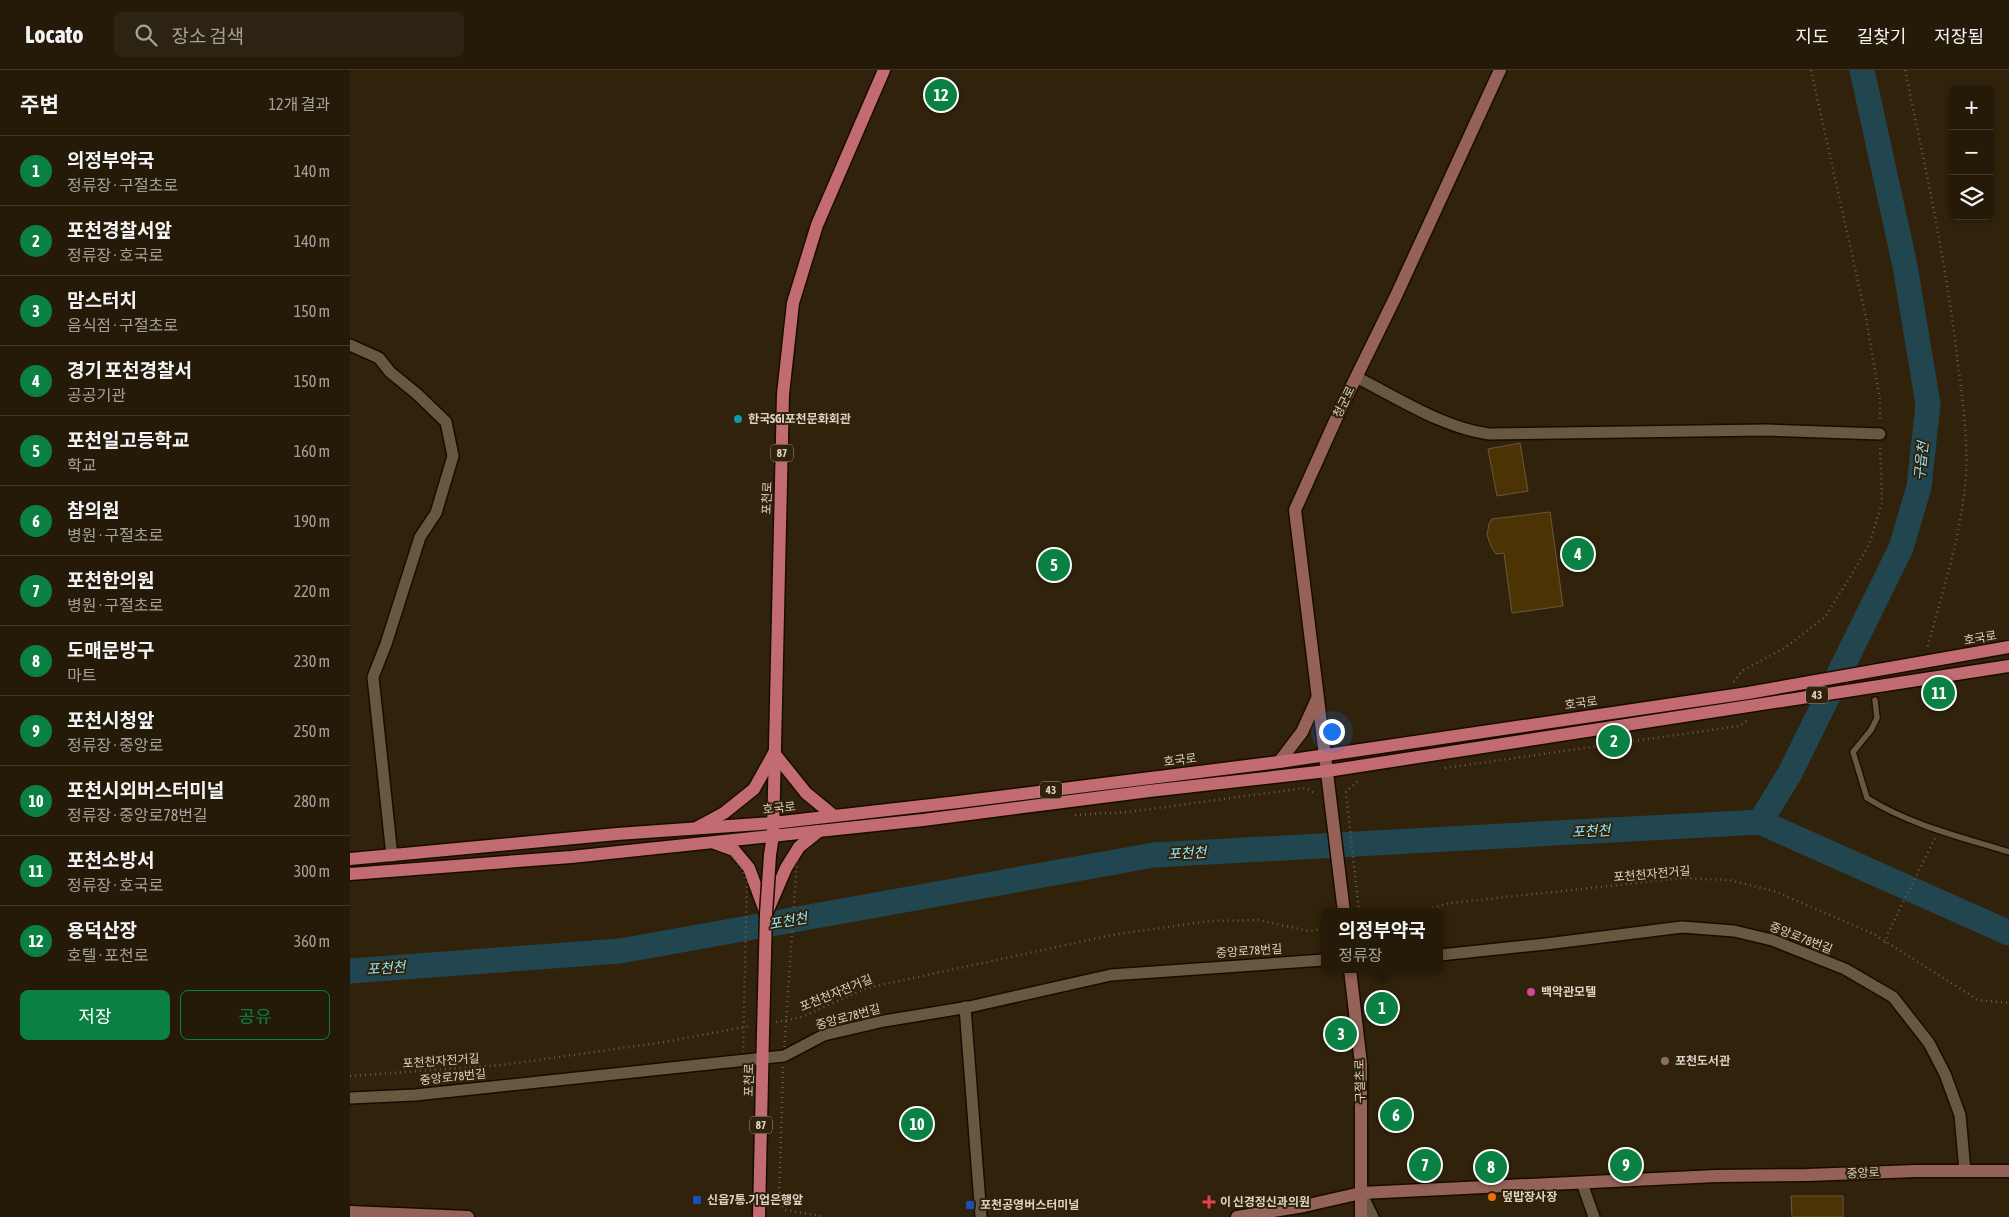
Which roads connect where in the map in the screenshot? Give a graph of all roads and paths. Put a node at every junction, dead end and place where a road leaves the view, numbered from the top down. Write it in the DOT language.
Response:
graph roads {
  1 [pos="884,70"];
  2 [pos="1500,70"];
  3 [pos="1811,70"];
  4 [pos="1905,70"];
  5 [pos="350,345"];
  6 [pos="1356,377"];
  7 [pos="1880,434"];
  8 [pos="2009,647"];
  9 [pos="1924,662"];
  10 [pos="2009,666"];
  11 [pos="1722,697"];
  12 [pos="1317,700"];
  13 [pos="1875,700"];
  14 [pos="1752,717"];
  15 [pos="774,753"];
  16 [pos="1324,756"];
  17 [pos="1279,762"];
  18 [pos="1438,768"];
  19 [pos="1327,771"];
  20 [pos="1370,778"];
  21 [pos="834,816"];
  22 [pos="693,829"];
  23 [pos="773,829"];
  24 [pos="819,831"];
  25 [pos="711,842"];
  26 [pos="1932,847"];
  27 [pos="2009,852"];
  28 [pos="798,853"];
  29 [pos="392,856"];
  30 [pos="732,856"];
  31 [pos="350,859"];
  32 [pos="350,874"];
  33 [pos="1344,908"];
  34 [pos="1359,908"];
  35 [pos="1432,908"];
  36 [pos="766,914"];
  37 [pos="1321,929"];
  38 [pos="1885,943"];
  39 [pos="1443,954"];
  40 [pos="1321,960"];
  41 [pos="1350,973"];
  42 [pos="2009,1003"];
  43 [pos="965,1007"];
  44 [pos="774,1022"];
  45 [pos="759,1029"];
  46 [pos="743,1052"];
  47 [pos="784,1054"];
  48 [pos="763,1058"];
  49 [pos="350,1076"];
  50 [pos="350,1098"];
  51 [pos="1965,1171"];
  52 [pos="2009,1171"];
  53 [pos="1582,1182"];
  54 [pos="1361,1193"];
  55 [pos="350,1212"];
  56 [pos="822,1216"];
  57 [pos="468,1217"];
  58 [pos="759,1217"];
  59 [pos="981,1217"];
  60 [pos="1237,1217"];
  61 [pos="1361,1217"];
  62 [pos="1373,1217"];
  63 [pos="1594,1217"];
  1 -- 15 [label="main road, 포천로 / 87"];
  2 -- 6 [label="street, 청군로"];
  3 -- 7 [label="path"];
  4 -- 9 [label="path"];
  5 -- 29 [label="street"];
  6 -- 7 [label="street"];
  6 -- 12 [label="street, 청군로"];
  7 -- 11 [label="path"];
  8 -- 9 [label="main road, 호국로 / 43"];
  9 -- 11 [label="main road, 호국로 / 43"];
  10 -- 19 [label="main road, 호국로 / 43"];
  11 -- 16 [label="main road, 호국로 / 43"];
  12 -- 16 [label="street, 청군로"];
  12 -- 17 [label="street"];
  13 -- 27 [label="lane"];
  14 -- 18 [label="path"];
  15 -- 21 [label="main road"];
  15 -- 22 [label="main road"];
  15 -- 23 [label="main road, 포천로 / 87"];
  16 -- 17 [label="main road, 호국로 / 43"];
  16 -- 19 [label="street"];
  17 -- 21 [label="main road, 호국로 / 43"];
  19 -- 24 [label="main road, 호국로 / 43"];
  19 -- 33 [label="street"];
  20 -- 34 [label="path"];
  21 -- 23 [label="main road, 호국로 / 43"];
  22 -- 23 [label="main road, 호국로 / 43"];
  22 -- 29 [label="main road, 호국로 / 43"];
  23 -- 24 [label="main road, 호국로 / 43"];
  23 -- 25 [label="main road, 호국로 / 43"];
  23 -- 36 [label="main road, 포천로 / 87, bridge"];
  24 -- 28 [label="main road"];
  25 -- 32 [label="main road, 호국로 / 43"];
  25 -- 36 [label="main road"];
  26 -- 38 [label="path"];
  28 -- 36 [label="main road"];
  28 -- 47 [label="path, bridge"];
  29 -- 31 [label="main road, 호국로 / 43"];
  30 -- 46 [label="path, bridge"];
  35 -- 38 [label="path, 포천천자전거길"];
  36 -- 45 [label="main road, 87, bridge"];
  37 -- 44 [label="path, 포천천자전거길"];
  38 -- 42 [label="path, 포천천자전거길"];
  39 -- 51 [label="street, 중앙로78번길"];
  40 -- 43 [label="street, 중앙로78번길"];
  41 -- 54 [label="street, 구절초로"];
  43 -- 47 [label="street, 중앙로78번길"];
  43 -- 59 [label="street"];
  45 -- 48 [label="main road, 포천로 / 87"];
  45 -- 49 [label="path, 포천천자전거길"];
  47 -- 48 [label="street, 중앙로78번길"];
  47 -- 56 [label="path"];
  48 -- 50 [label="street, 중앙로78번길"];
  48 -- 58 [label="main road, 포천로 / 87"];
  51 -- 52 [label="street, 중앙로"];
  51 -- 53 [label="street, 중앙로"];
  53 -- 54 [label="street, 중앙로"];
  53 -- 63 [label="street"];
  54 -- 60 [label="street, 중앙로"];
  54 -- 61 [label="street, 구절초로"];
  54 -- 62 [label="street"];
  55 -- 57 [label="street"];
}
